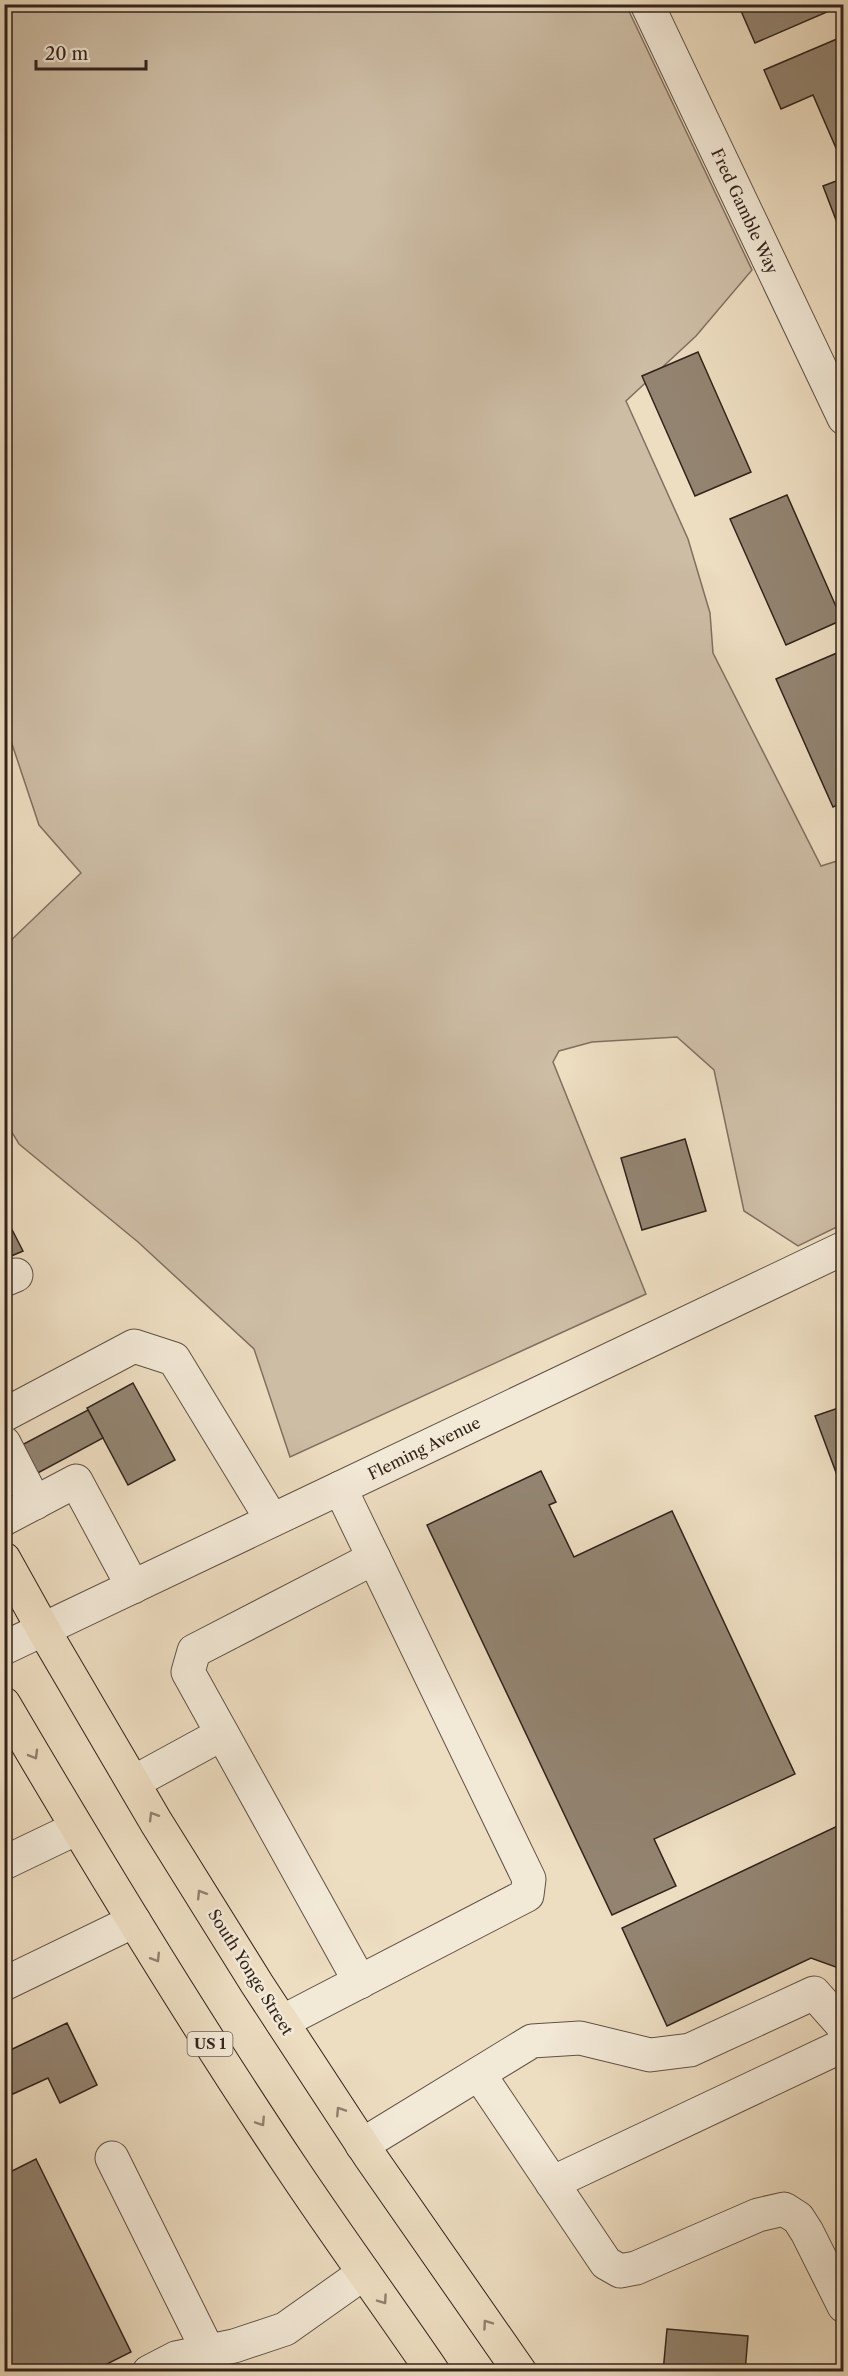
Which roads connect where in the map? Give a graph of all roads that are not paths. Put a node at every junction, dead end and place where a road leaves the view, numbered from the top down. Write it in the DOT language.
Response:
graph roads {
  1 [pos="647,4"];
  2 [pos="843,418"];
  3 [pos="843,1248"];
  4 [pos="4,1415"];
  5 [pos="4,1443"];
  6 [pos="340,1488"];
  7 [pos="35,1503"];
  8 [pos="4,1520"];
  9 [pos="272,1520"];
  10 [pos="374,1557"];
  11 [pos="4,1559"];
  12 [pos="133,1587"];
  13 [pos="43,1629"];
  14 [pos="4,1648"];
  15 [pos="4,1704"];
  16 [pos="222,1734"];
  17 [pos="134,1782"];
  18 [pos="77,1828"];
  19 [pos="4,1863"];
  20 [pos="134,1922"];
  21 [pos="360,1982"];
  22 [pos="4,1984"];
  23 [pos="282,2022"];
  24 [pos="843,2027"];
  25 [pos="843,2045"];
  26 [pos="479,2074"];
  27 [pos="362,2145"];
  28 [pos="112,2158"];
  29 [pos="552,2183"];
  30 [pos="364,2273"];
  31 [pos="843,2306"];
  32 [pos="208,2351"];
  33 [pos="149,2372"];
  34 [pos="433,2372"];
  35 [pos="520,2372"];
  1 -- 2 [label="street, Fred Gamble Way"];
  3 -- 6 [label="street, Fleming Avenue"];
  4 -- 9 [label="street"];
  5 -- 7 [label="street"];
  6 -- 9 [label="street, Fleming Avenue"];
  6 -- 10 [label="street"];
  7 -- 8 [label="street"];
  7 -- 12 [label="street"];
  9 -- 12 [label="street, Fleming Avenue"];
  10 -- 16 [label="street"];
  10 -- 21 [label="street"];
  11 -- 13 [label="main road, South Yonge Street"];
  12 -- 13 [label="street, Fleming Avenue"];
  13 -- 14 [label="street, Fleming Avenue"];
  13 -- 17 [label="main road, South Yonge Street"];
  15 -- 18 [label="main road, US 1, one-way"];
  16 -- 17 [label="street"];
  16 -- 21 [label="street"];
  23 -- 17 [label="main road, South Yonge Street, one-way"];
  18 -- 19 [label="street"];
  18 -- 20 [label="main road, US 1"];
  20 -- 22 [label="street"];
  20 -- 30 [label="main road, US 1, one-way"];
  21 -- 23 [label="street"];
  27 -- 23 [label="main road, South Yonge Street, one-way"];
  24 -- 26 [label="street"];
  25 -- 29 [label="street"];
  26 -- 27 [label="street"];
  26 -- 29 [label="street"];
  35 -- 27 [label="main road, South Yonge Street, one-way"];
  28 -- 32 [label="street"];
  29 -- 31 [label="street"];
  30 -- 32 [label="street"];
  30 -- 34 [label="main road, US 1, one-way"];
  32 -- 33 [label="street"];
}
